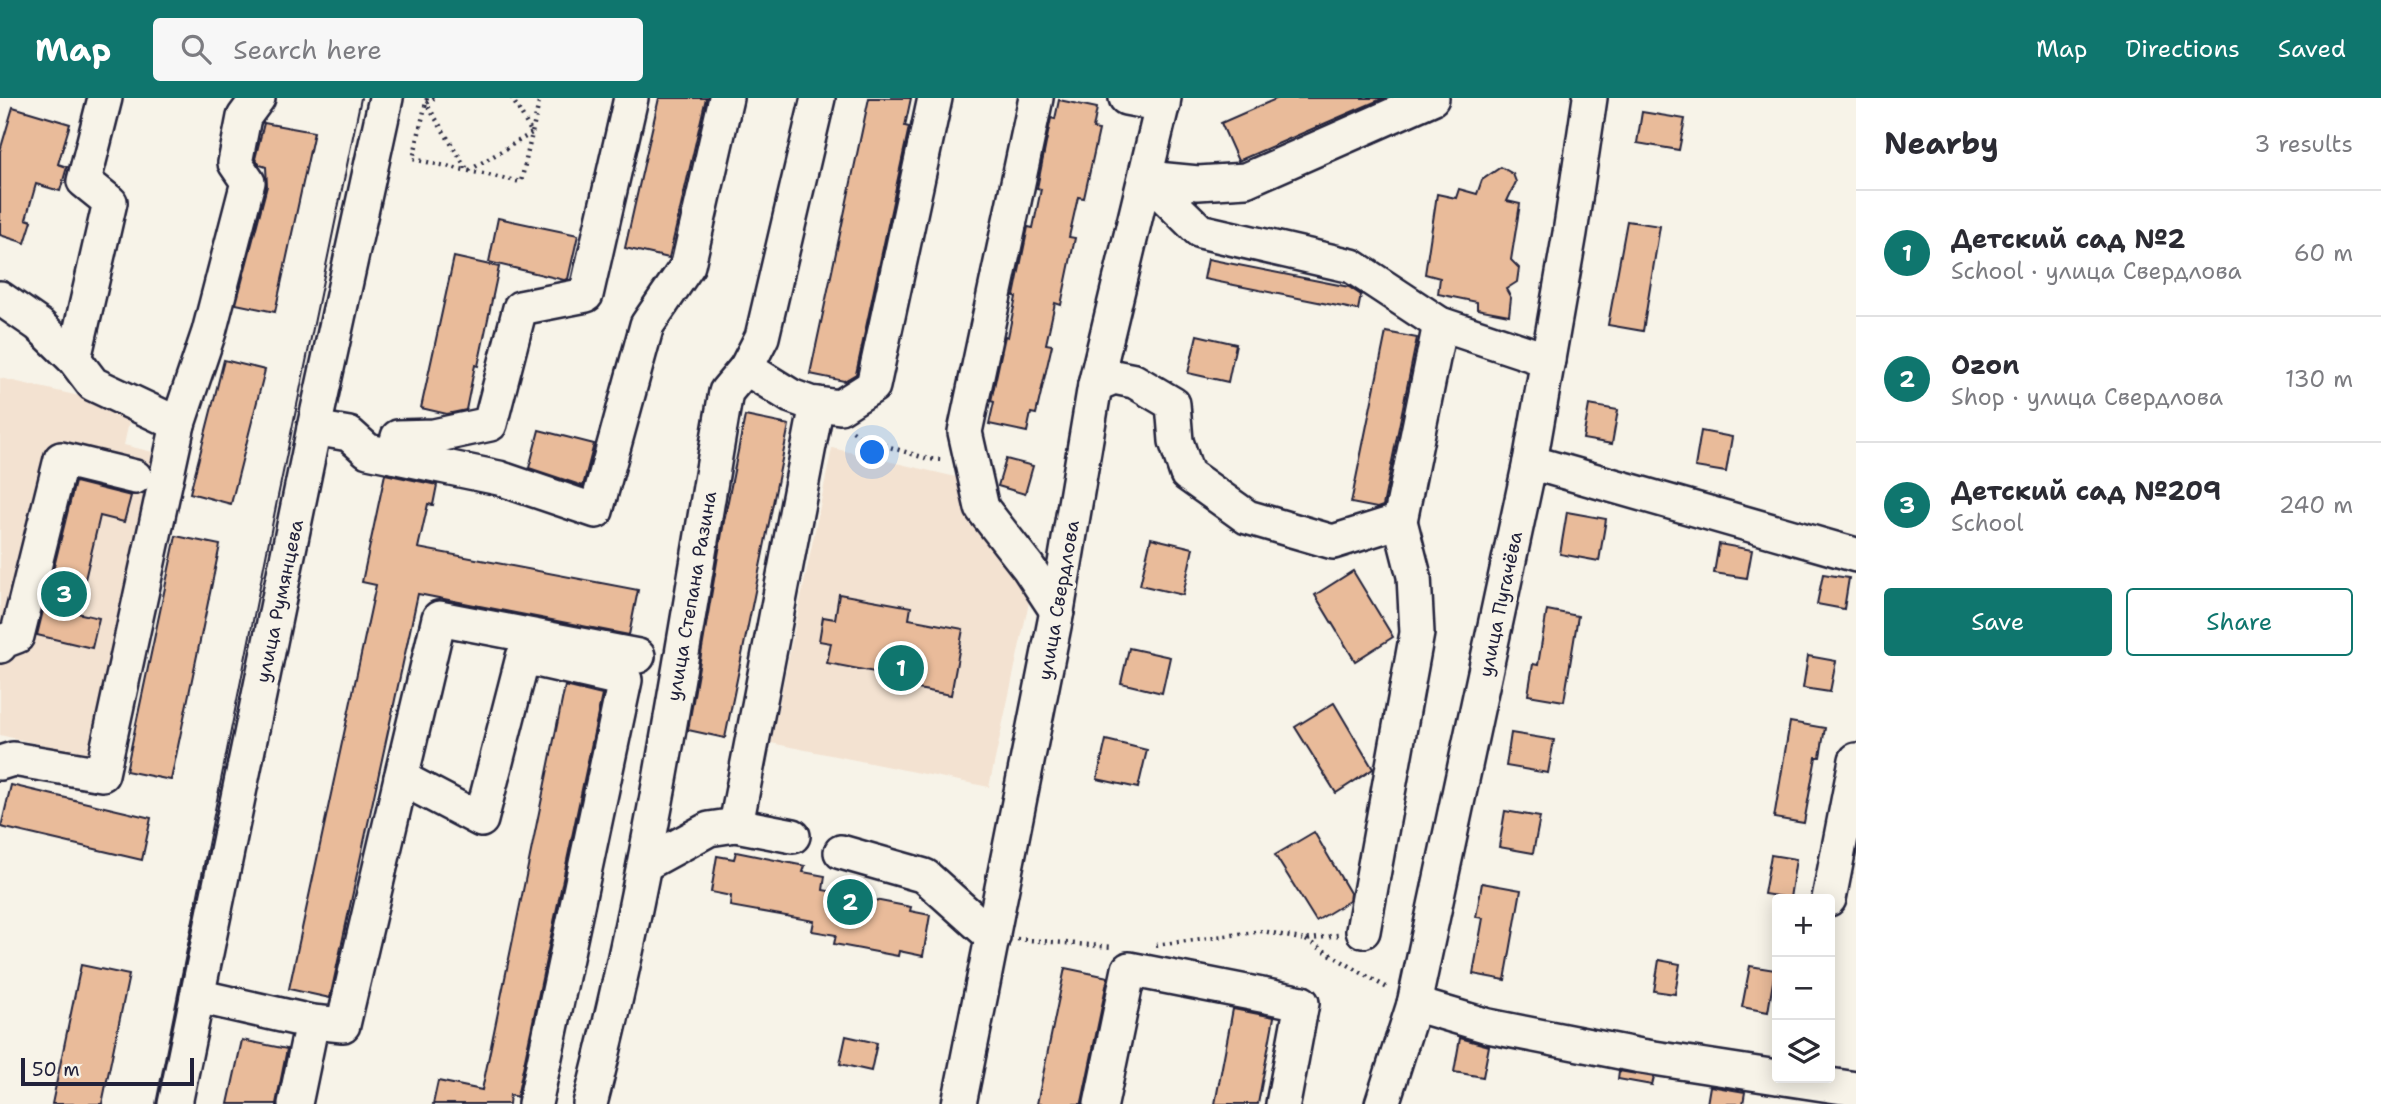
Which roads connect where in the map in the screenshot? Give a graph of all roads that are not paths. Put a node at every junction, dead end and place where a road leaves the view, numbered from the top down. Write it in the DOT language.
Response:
graph roads {
  1 [pos="106,98"];
  2 [pos="258,98"];
  3 [pos="631,98"];
  4 [pos="726,98"];
  5 [pos="818,98"];
  6 [pos="935,98"];
  7 [pos="1036,98"];
  8 [pos="1126,98"];
  9 [pos="1432,98"];
  10 [pos="1590,98"];
  11 [pos="402,100"];
  12 [pos="1164,102"];
  13 [pos="1146,178"];
  14 [pos="0,298"];
  15 [pos="1440,324"];
  16 [pos="74,359"];
  17 [pos="1548,360"];
  18 [pos="746,368"];
  19 [pos="1095,385"];
  20 [pos="826,405"];
  21 [pos="178,424"];
  22 [pos="314,428"];
  23 [pos="393,457"];
  24 [pos="1530,462"];
  25 [pos="135,477"];
  26 [pos="1400,521"];
  27 [pos="1856,555"];
  28 [pos="1057,611"];
  29 [pos="0,646"];
  30 [pos="638,656"];
  31 [pos="1856,760"];
  32 [pos="0,763"];
  33 [pos="401,778"];
  34 [pos="736,825"];
  35 [pos="793,835"];
  36 [pos="841,852"];
  37 [pos="645,864"];
  38 [pos="1830,894"];
  39 [pos="1363,931"];
  40 [pos="993,937"];
  41 [pos="197,996"];
  42 [pos="1414,1004"];
  43 [pos="312,1022"];
  44 [pos="1772,1076"];
  45 [pos="1779,1083"];
  46 [pos="1818,1083"];
  47 [pos="1856,1089"];
  48 [pos="175,1104"];
  49 [pos="295,1104"];
  50 [pos="535,1104"];
  51 [pos="590,1104"];
  52 [pos="959,1104"];
  53 [pos="1101,1104"];
  54 [pos="1283,1104"];
  55 [pos="1382,1104"];
  56 [pos="1776,1104"];
  1 -- 16 [label="street"];
  2 -- 21 [label="street"];
  3 -- 23 [label="street"];
  4 -- 23 [label="street"];
  5 -- 18 [label="street, улица Степана Разина"];
  6 -- 20 [label="street"];
  7 -- 28 [label="street"];
  8 -- 12 [label="street"];
  9 -- 13 [label="street"];
  10 -- 17 [label="street, улица Пугачёва"];
  11 -- 22 [label="street, улица Румянцева"];
  12 -- 13 [label="street, улица Свердлова"];
  13 -- 15 [label="street"];
  13 -- 19 [label="street, улица Свердлова"];
  14 -- 16 [label="street"];
  15 -- 17 [label="street"];
  15 -- 26 [label="street"];
  16 -- 21 [label="street"];
  17 -- 24 [label="street, улица Пугачёва"];
  18 -- 20 [label="street"];
  18 -- 37 [label="street, улица Степана Разина"];
  19 -- 26 [label="street"];
  19 -- 28 [label="street, улица Свердлова"];
  20 -- 34 [label="street"];
  21 -- 32 [label="street"];
  22 -- 23 [label="street"];
  22 -- 41 [label="street, улица Румянцева"];
  24 -- 27 [label="street"];
  24 -- 42 [label="street, улица Пугачёва"];
  25 -- 29 [label="street"];
  26 -- 39 [label="street"];
  28 -- 40 [label="street, улица Свердлова"];
  30 -- 33 [label="street"];
  31 -- 38 [label="street"];
  33 -- 43 [label="street"];
  33 -- 50 [label="street"];
  34 -- 35 [label="street"];
  34 -- 37 [label="street"];
  36 -- 40 [label="street"];
  37 -- 51 [label="street, улица Степана Разина"];
  40 -- 52 [label="street, улица Свердлова"];
  41 -- 43 [label="street"];
  41 -- 48 [label="street, улица Румянцева"];
  42 -- 44 [label="street"];
  42 -- 55 [label="street, улица Пугачёва"];
  43 -- 49 [label="street"];
  45 -- 56 [label="street"];
  46 -- 47 [label="street"];
  53 -- 54 [label="street"];
}
